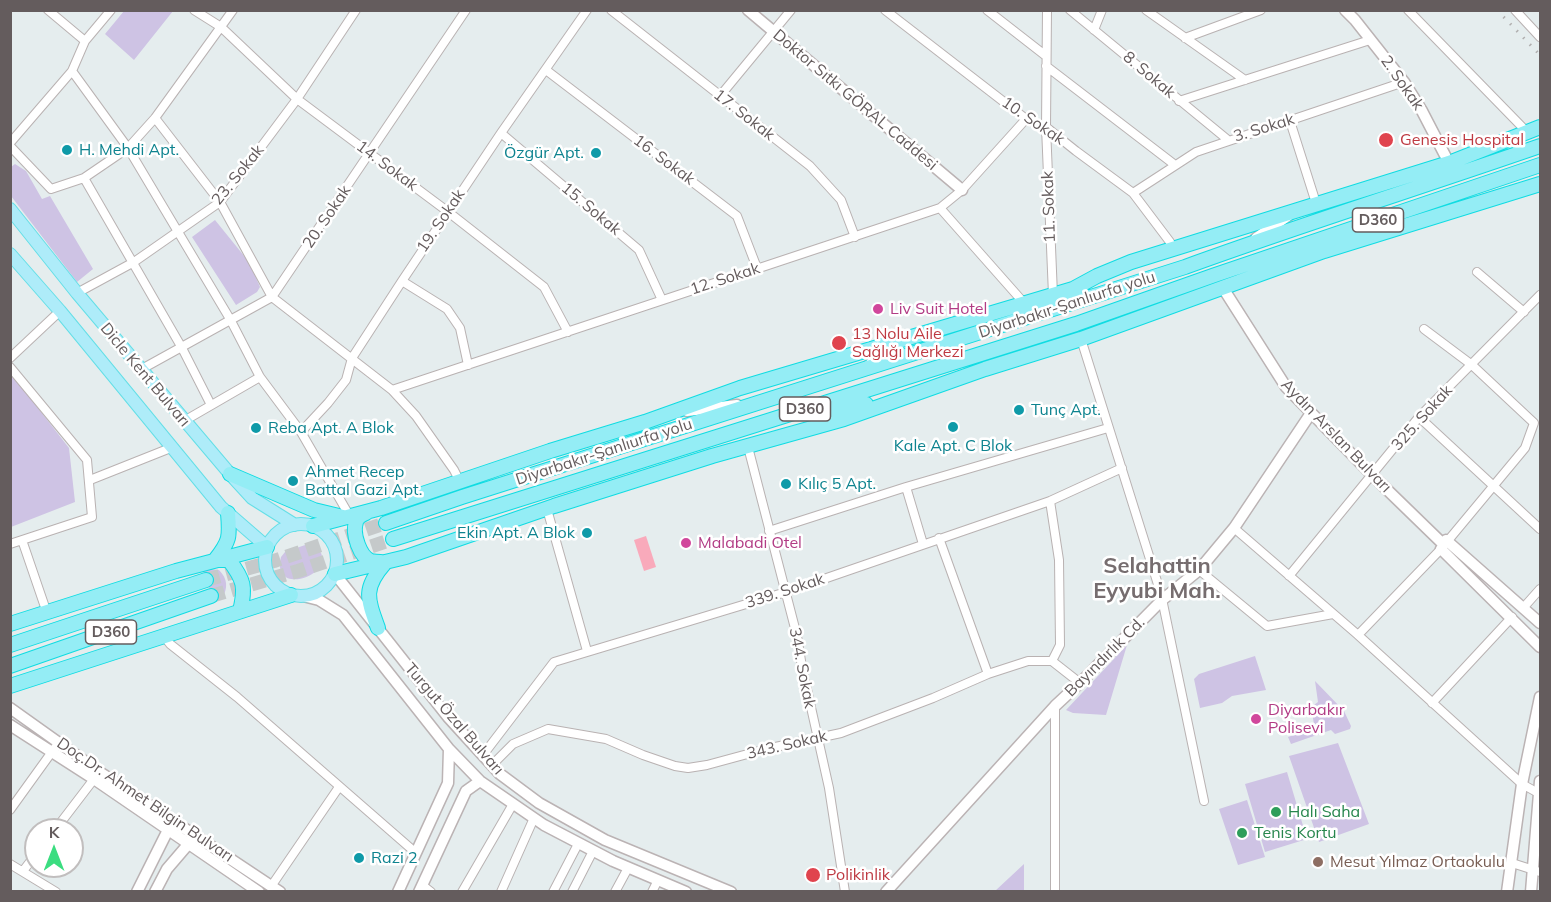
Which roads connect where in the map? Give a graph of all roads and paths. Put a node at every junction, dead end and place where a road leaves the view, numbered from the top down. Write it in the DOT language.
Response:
graph roads {
  1 [pos="48,10"];
  2 [pos="111,10"];
  3 [pos="194,10"];
  4 [pos="233,10"];
  5 [pos="356,10"];
  6 [pos="466,10"];
  7 [pos="587,10"];
  8 [pos="610,10"];
  9 [pos="748,10"];
  10 [pos="791,10"];
  11 [pos="885,10"];
  12 [pos="987,10"];
  13 [pos="1047,10"];
  14 [pos="1070,10"];
  15 [pos="1102,10"];
  16 [pos="1146,10"];
  17 [pos="1261,10"];
  18 [pos="1345,10"];
  19 [pos="1407,10"];
  20 [pos="1515,10"];
  21 [pos="221,27"];
  22 [pos="1094,30"];
  23 [pos="774,32"];
  24 [pos="1540,37"];
  25 [pos="1185,38"];
  26 [pos="1370,40"];
  27 [pos="85,41"];
  28 [pos="1046,56"];
  29 [pos="1046,66"];
  30 [pos="546,70"];
  31 [pos="72,71"];
  32 [pos="1245,80"];
  33 [pos="1404,82"];
  34 [pos="720,96"];
  35 [pos="297,99"];
  36 [pos="1179,101"];
  37 [pos="155,118"];
  38 [pos="1026,119"];
  39 [pos="1290,121"];
  40 [pos="1046,127"];
  41 [pos="1540,127"];
  42 [pos="1527,132"];
  43 [pos="501,133"];
  44 [pos="1228,140"];
  45 [pos="10,145"];
  46 [pos="1540,146"];
  47 [pos="128,148"];
  48 [pos="370,153"];
  49 [pos="1449,163"];
  50 [pos="1175,165"];
  51 [pos="1540,165"];
  52 [pos="84,178"];
  53 [pos="1540,184"];
  54 [pos="962,190"];
  55 [pos="1463,192"];
  56 [pos="1133,193"];
  57 [pos="220,202"];
  58 [pos="1316,203"];
  59 [pos="940,208"];
  60 [pos="1298,209"];
  61 [pos="10,210"];
  62 [pos="447,211"];
  63 [pos="1397,228"];
  64 [pos="177,231"];
  65 [pos="855,237"];
  66 [pos="1170,242"];
  67 [pos="1249,244"];
  68 [pos="10,254"];
  69 [pos="134,262"];
  70 [pos="757,268"];
  71 [pos="1478,272"];
  72 [pos="402,281"];
  73 [pos="1223,288"];
  74 [pos="77,293"];
  75 [pos="1053,295"];
  76 [pos="1540,295"];
  77 [pos="272,297"];
  78 [pos="662,300"];
  79 [pos="1024,303"];
  80 [pos="60,311"];
  81 [pos="1524,312"];
  82 [pos="230,319"];
  83 [pos="1424,329"];
  84 [pos="568,332"];
  85 [pos="1081,339"];
  86 [pos="897,341"];
  87 [pos="182,348"];
  88 [pos="10,358"];
  89 [pos="352,358"];
  90 [pos="468,365"];
  91 [pos="1472,365"];
  92 [pos="10,367"];
  93 [pos="140,370"];
  94 [pos="862,370"];
  95 [pos="260,376"];
  96 [pos="392,390"];
  97 [pos="910,396"];
  98 [pos="758,403"];
  99 [pos="211,405"];
  100 [pos="670,412"];
  101 [pos="1311,413"];
  102 [pos="1419,417"];
  103 [pos="184,421"];
  104 [pos="753,425"];
  105 [pos="1108,428"];
  106 [pos="301,432"];
  107 [pos="173,447"];
  108 [pos="748,447"];
  109 [pos="1122,468"];
  110 [pos="230,474"];
  111 [pos="1373,476"];
  112 [pos="90,480"];
  113 [pos="460,482"];
  114 [pos="1494,484"];
  115 [pos="906,487"];
  116 [pos="1050,501"];
  117 [pos="547,509"];
  118 [pos="228,513"];
  119 [pos="366,513"];
  120 [pos="346,516"];
  121 [pos="386,523"];
  122 [pos="294,525"];
  123 [pos="313,526"];
  124 [pos="1234,528"];
  125 [pos="1540,529"];
  126 [pos="769,531"];
  127 [pos="939,538"];
  128 [pos="393,539"];
  129 [pos="22,540"];
  130 [pos="10,544"];
  131 [pos="923,544"];
  132 [pos="1443,544"];
  133 [pos="267,547"];
  134 [pos="215,560"];
  135 [pos="385,563"];
  136 [pos="1199,570"];
  137 [pos="335,574"];
  138 [pos="1289,576"];
  139 [pos="206,580"];
  140 [pos="1540,589"];
  141 [pos="786,592"];
  142 [pos="297,595"];
  143 [pos="211,596"];
  144 [pos="1162,600"];
  145 [pos="1524,608"];
  146 [pos="240,611"];
  147 [pos="46,613"];
  148 [pos="1333,614"];
  149 [pos="1512,617"];
  150 [pos="1540,623"];
  151 [pos="10,624"];
  152 [pos="378,628"];
  153 [pos="163,635"];
  154 [pos="1358,636"];
  155 [pos="10,645"];
  156 [pos="1540,647"];
  157 [pos="587,651"];
  158 [pos="1052,660"];
  159 [pos="10,666"];
  160 [pos="988,674"];
  161 [pos="1080,683"];
  162 [pos="10,686"];
  163 [pos="1540,697"];
  164 [pos="1432,703"];
  165 [pos="1055,706"];
  166 [pos="10,708"];
  167 [pos="10,725"];
  168 [pos="817,738"];
  169 [pos="59,742"];
  170 [pos="449,749"];
  171 [pos="50,752"];
  172 [pos="483,755"];
  173 [pos="492,765"];
  174 [pos="94,779"];
  175 [pos="480,781"];
  176 [pos="1540,781"];
  177 [pos="1522,784"];
  178 [pos="339,788"];
  179 [pos="1540,794"];
  180 [pos="1204,801"];
  181 [pos="513,804"];
  182 [pos="10,810"];
  183 [pos="64,818"];
  184 [pos="534,818"];
  185 [pos="172,827"];
  186 [pos="192,840"];
  187 [pos="579,843"];
  188 [pos="593,851"];
  189 [pos="416,853"];
  190 [pos="1512,863"];
  191 [pos="10,864"];
  192 [pos="628,868"];
  193 [pos="23,871"];
  194 [pos="1537,872"];
  195 [pos="658,880"];
  196 [pos="276,888"];
  197 [pos="424,889"];
  198 [pos="56,891"];
  199 [pos="137,891"];
  200 [pos="155,891"];
  201 [pos="259,891"];
  202 [pos="398,891"];
  203 [pos="462,891"];
  204 [pos="501,891"];
  205 [pos="553,891"];
  206 [pos="572,891"];
  207 [pos="615,891"];
  208 [pos="652,891"];
  209 [pos="686,891"];
  210 [pos="731,891"];
  211 [pos="845,891"];
  212 [pos="886,891"];
  213 [pos="1055,891"];
  214 [pos="1507,891"];
  215 [pos="1531,891"];
  1 -- 27 [label="street"];
  2 -- 27 [label="street"];
  3 -- 21 [label="street, 14. Sokak"];
  4 -- 21 [label="street"];
  5 -- 35 [label="street, 23. Sokak"];
  6 -- 48 [label="street, 20. Sokak"];
  7 -- 30 [label="street, 19. Sokak"];
  8 -- 34 [label="street, 17. Sokak"];
  9 -- 23 [label="street, Doktor Sıtkı GÖRAL Caddesi"];
  10 -- 23 [label="street"];
  11 -- 38 [label="street, 10. Sokak"];
  12 -- 28 [label="street"];
  13 -- 28 [label="street, 11. Sokak"];
  14 -- 22 [label="street, 8. Sokak"];
  15 -- 22 [label="street"];
  16 -- 25 [label="street"];
  17 -- 25 [label="street"];
  18 -- 26 [label="street, 2. Sokak"];
  19 -- 42 [label="street"];
  20 -- 24 [label="street"];
  21 -- 35 [label="street, 14. Sokak"];
  21 -- 37 [label="street"];
  22 -- 36 [label="street, 8. Sokak"];
  23 -- 34 [label="street"];
  23 -- 54 [label="street, Doktor Sıtkı GÖRAL Caddesi"];
  25 -- 32 [label="street"];
  26 -- 32 [label="street"];
  26 -- 33 [label="street, 2. Sokak"];
  27 -- 31 [label="street"];
  28 -- 29 [label="street, 11. Sokak"];
  29 -- 40 [label="street, 11. Sokak"];
  29 -- 50 [label="street"];
  30 -- 43 [label="street, 19. Sokak"];
  30 -- 70 [label="street, 16. Sokak"];
  31 -- 45 [label="street"];
  31 -- 47 [label="street"];
  32 -- 36 [label="street"];
  33 -- 39 [label="street, 3. Sokak"];
  33 -- 49 [label="street, 2. Sokak"];
  34 -- 65 [label="street, 17. Sokak"];
  35 -- 48 [label="street, 14. Sokak"];
  35 -- 57 [label="street, 23. Sokak"];
  36 -- 44 [label="street, 8. Sokak"];
  37 -- 47 [label="street"];
  37 -- 57 [label="street"];
  38 -- 40 [label="street, 10. Sokak"];
  38 -- 54 [label="street, 12. Sokak"];
  39 -- 44 [label="street, 3. Sokak"];
  39 -- 58 [label="street"];
  40 -- 56 [label="street, 10. Sokak"];
  40 -- 75 [label="street, 11. Sokak"];
  41 -- 42 [label="highway"];
  42 -- 49 [label="highway"];
  43 -- 62 [label="street, 19. Sokak"];
  43 -- 78 [label="street, 15. Sokak"];
  44 -- 50 [label="street, 3. Sokak"];
  45 -- 52 [label="street"];
  46 -- 67 [label="highway, Diyarbakır-Şanlıurfa yolu / D360"];
  47 -- 52 [label="street"];
  47 -- 64 [label="street"];
  48 -- 62 [label="street, 14. Sokak"];
  48 -- 77 [label="street, 20. Sokak"];
  49 -- 58 [label="highway"];
  50 -- 56 [label="street, 3. Sokak"];
  51 -- 55 [label="highway, D360"];
  52 -- 69 [label="street"];
  53 -- 63 [label="highway, D360"];
  54 -- 59 [label="street, 12. Sokak"];
  55 -- 63 [label="highway"];
  55 -- 104 [label="highway, D360"];
  56 -- 66 [label="street, 10. Sokak"];
  57 -- 64 [label="street, 23. Sokak"];
  57 -- 77 [label="street"];
  58 -- 60 [label="highway"];
  59 -- 65 [label="street, 12. Sokak"];
  59 -- 79 [label="street"];
  60 -- 67 [label="street"];
  60 -- 75 [label="highway"];
  61 -- 74 [label="main road, Dicle Kent Bulvarı"];
  62 -- 72 [label="street, 19. Sokak"];
  62 -- 84 [label="street, 14. Sokak"];
  63 -- 73 [label="highway, D360"];
  64 -- 69 [label="street, 23. Sokak"];
  64 -- 82 [label="street"];
  65 -- 70 [label="street, 12. Sokak"];
  67 -- 94 [label="highway, Diyarbakır-Şanlıurfa yolu / D360"];
  68 -- 80 [label="main road, Dicle Kent Bulvarı"];
  69 -- 74 [label="street, 23. Sokak"];
  69 -- 87 [label="street"];
  70 -- 78 [label="street, 12. Sokak"];
  71 -- 81 [label="street"];
  72 -- 89 [label="street, 19. Sokak"];
  72 -- 90 [label="street"];
  73 -- 85 [label="highway"];
  73 -- 101 [label="street, Aydın Arslan Bulvarı"];
  74 -- 93 [label="main road, Dicle Kent Bulvarı"];
  75 -- 79 [label="highway"];
  76 -- 81 [label="street, 325. Sokak"];
  77 -- 82 [label="street, 20. Sokak"];
  77 -- 89 [label="street"];
  78 -- 84 [label="street, 12. Sokak"];
  79 -- 86 [label="highway"];
  80 -- 88 [label="street"];
  80 -- 107 [label="main road, Dicle Kent Bulvarı"];
  81 -- 91 [label="street, 325. Sokak"];
  82 -- 87 [label="street, 20. Sokak"];
  82 -- 95 [label="street"];
  83 -- 91 [label="street"];
  84 -- 90 [label="street, 12. Sokak"];
  85 -- 97 [label="highway"];
  85 -- 105 [label="street"];
  86 -- 94 [label="street"];
  86 -- 100 [label="highway"];
  87 -- 93 [label="street, 20. Sokak"];
  87 -- 99 [label="street"];
  89 -- 96 [label="street"];
  89 -- 106 [label="street, 19. Sokak"];
  90 -- 96 [label="street, 12. Sokak"];
  91 -- 102 [label="street, 325. Sokak"];
  91 -- 114 [label="street"];
  92 -- 112 [label="street"];
  93 -- 103 [label="main road, Dicle Kent Bulvarı"];
  94 -- 98 [label="highway, Diyarbakır-Şanlıurfa yolu / D360"];
  95 -- 99 [label="street"];
  95 -- 106 [label="street"];
  96 -- 113 [label="street"];
  97 -- 104 [label="highway"];
  97 -- 108 [label="highway"];
  98 -- 100 [label="street"];
  98 -- 121 [label="highway, Diyarbakır-Şanlıurfa yolu / D360"];
  99 -- 103 [label="street"];
  100 -- 113 [label="highway"];
  101 -- 111 [label="street, Aydın Arslan Bulvarı"];
  101 -- 124 [label="street, Bayındırlık Cd."];
  102 -- 111 [label="street, 325. Sokak"];
  102 -- 114 [label="street"];
  103 -- 110 [label="main road, Dicle Kent Bulvarı"];
  104 -- 128 [label="highway, D360"];
  105 -- 109 [label="street"];
  105 -- 115 [label="street"];
  106 -- 120 [label="street"];
  107 -- 112 [label="street"];
  107 -- 118 [label="main road, Dicle Kent Bulvarı"];
  108 -- 117 [label="highway"];
  108 -- 126 [label="street, 344. Sokak"];
  109 -- 116 [label="street, 339. Sokak"];
  109 -- 144 [label="street"];
  110 -- 120 [label="highway"];
  110 -- 122 [label="main road, Dicle Kent Bulvarı"];
  111 -- 132 [label="street, Aydın Arslan Bulvarı"];
  111 -- 138 [label="street, 325. Sokak"];
  112 -- 129 [label="street"];
  113 -- 119 [label="highway"];
  114 -- 125 [label="street"];
  114 -- 132 [label="street"];
  115 -- 126 [label="street"];
  115 -- 131 [label="street"];
  116 -- 127 [label="street, 339. Sokak"];
  116 -- 158 [label="street"];
  117 -- 135 [label="highway"];
  117 -- 157 [label="street"];
  118 -- 133 [label="main road, Dicle Kent Bulvarı"];
  118 -- 134 [label="highway"];
  119 -- 120 [label="highway"];
  119 -- 135 [label="highway"];
  120 -- 123 [label="highway"];
  122 -- 123 [label="main road"];
  122 -- 133 [label="main road"];
  123 -- 137 [label="main road"];
  124 -- 136 [label="street, Bayındırlık Cd."];
  124 -- 138 [label="street"];
  126 -- 141 [label="street, 344. Sokak"];
  127 -- 131 [label="street, 339. Sokak"];
  127 -- 160 [label="street"];
  129 -- 130 [label="street"];
  129 -- 147 [label="street"];
  131 -- 141 [label="street, 339. Sokak"];
  132 -- 145 [label="street, Aydın Arslan Bulvarı"];
  132 -- 149 [label="street"];
  132 -- 154 [label="street"];
  133 -- 134 [label="highway"];
  133 -- 142 [label="main road"];
  134 -- 146 [label="highway"];
  134 -- 147 [label="highway"];
  135 -- 137 [label="highway"];
  135 -- 152 [label="highway"];
  136 -- 144 [label="street, Bayındırlık Cd."];
  136 -- 148 [label="street"];
  137 -- 142 [label="main road"];
  137 -- 152 [label="street, Turgut Özal Bulvarı"];
  138 -- 148 [label="street"];
  139 -- 155 [label="highway, D360"];
  140 -- 145 [label="street"];
  141 -- 157 [label="street, 339. Sokak"];
  141 -- 168 [label="street, 344. Sokak"];
  142 -- 146 [label="highway"];
  142 -- 170 [label="street, Turgut Özal Bulvarı"];
  143 -- 159 [label="highway, D360"];
  144 -- 161 [label="street, Bayındırlık Cd."];
  144 -- 180 [label="street"];
  145 -- 150 [label="street, Aydın Arslan Bulvarı"];
  146 -- 153 [label="highway"];
  147 -- 151 [label="highway"];
  148 -- 154 [label="street"];
  149 -- 156 [label="street"];
  149 -- 164 [label="street"];
  152 -- 172 [label="street, Turgut Özal Bulvarı"];
  153 -- 162 [label="highway"];
  153 -- 178 [label="street"];
  154 -- 164 [label="street"];
  157 -- 172 [label="street, 339. Sokak"];
  158 -- 160 [label="street, 343. Sokak"];
  158 -- 161 [label="street"];
  160 -- 168 [label="street, 343. Sokak"];
  161 -- 165 [label="street, Bayındırlık Cd."];
  163 -- 177 [label="street"];
  164 -- 177 [label="street"];
  165 -- 212 [label="street, Bayındırlık Cd."];
  165 -- 213 [label="street"];
  166 -- 169 [label="street, Doç.Dr. Ahmet Bilgin Bulvarı"];
  167 -- 171 [label="street, Doç.Dr. Ahmet Bilgin Bulvarı"];
  168 -- 173 [label="street, 343. Sokak"];
  168 -- 211 [label="street, 344. Sokak"];
  169 -- 171 [label="street"];
  169 -- 185 [label="street, Doç.Dr. Ahmet Bilgin Bulvarı"];
  170 -- 175 [label="street, Turgut Özal Bulvarı"];
  170 -- 189 [label="street"];
  171 -- 174 [label="street, Doç.Dr. Ahmet Bilgin Bulvarı"];
  171 -- 182 [label="street"];
  172 -- 173 [label="street, Turgut Özal Bulvarı"];
  173 -- 210 [label="street, Turgut Özal Bulvarı"];
  174 -- 183 [label="street"];
  174 -- 185 [label="street, Doç.Dr. Ahmet Bilgin Bulvarı"];
  175 -- 181 [label="street, Turgut Özal Bulvarı"];
  175 -- 197 [label="street"];
  176 -- 179 [label="street"];
  177 -- 179 [label="street"];
  177 -- 190 [label="street"];
  178 -- 189 [label="street"];
  178 -- 196 [label="street"];
  179 -- 194 [label="street"];
  181 -- 184 [label="street, Turgut Özal Bulvarı"];
  181 -- 203 [label="street"];
  184 -- 187 [label="street, Turgut Özal Bulvarı"];
  184 -- 204 [label="street"];
  185 -- 186 [label="street, Doç.Dr. Ahmet Bilgin Bulvarı"];
  185 -- 199 [label="street"];
  186 -- 196 [label="street, Doç.Dr. Ahmet Bilgin Bulvarı"];
  186 -- 200 [label="street"];
  186 -- 201 [label="street, Doç.Dr. Ahmet Bilgin Bulvarı"];
  187 -- 188 [label="street, Turgut Özal Bulvarı"];
  187 -- 205 [label="street"];
  188 -- 192 [label="street, Turgut Özal Bulvarı"];
  188 -- 206 [label="street"];
  189 -- 202 [label="street"];
  190 -- 194 [label="street"];
  190 -- 214 [label="street"];
  191 -- 193 [label="street"];
  192 -- 195 [label="street, Turgut Özal Bulvarı"];
  192 -- 207 [label="street"];
  193 -- 198 [label="street"];
  194 -- 215 [label="street"];
  195 -- 208 [label="street"];
  195 -- 209 [label="street, Turgut Özal Bulvarı"];
}
